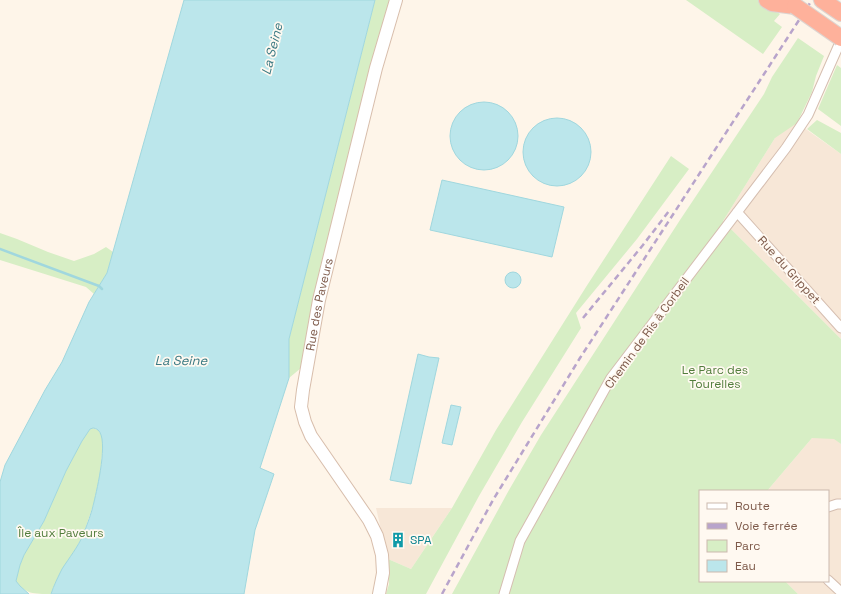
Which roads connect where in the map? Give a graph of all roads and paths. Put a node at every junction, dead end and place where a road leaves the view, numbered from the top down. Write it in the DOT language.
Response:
graph roads {
  1 [pos="396,0"];
  2 [pos="767,0"];
  3 [pos="822,0"];
  4 [pos="790,3"];
  5 [pos="841,13"];
  6 [pos="841,39"];
  7 [pos="737,212"];
  8 [pos="841,328"];
  9 [pos="841,504"];
  10 [pos="829,507"];
  11 [pos="829,581"];
  12 [pos="841,592"];
  13 [pos="379,594"];
  14 [pos="504,594"];
  1 -- 13 [label="street, Rue des Paveurs"];
  2 -- 4 [label="highway"];
  3 -- 5 [label="highway"];
  4 -- 6 [label="highway, bridge"];
  6 -- 7 [label="street, Chemin de Ris à Corbeil"];
  7 -- 8 [label="street, Rue du Grippet"];
  7 -- 14 [label="street, Chemin de Ris à Corbeil"];
  9 -- 10 [label="street"];
  11 -- 12 [label="street"];
}
